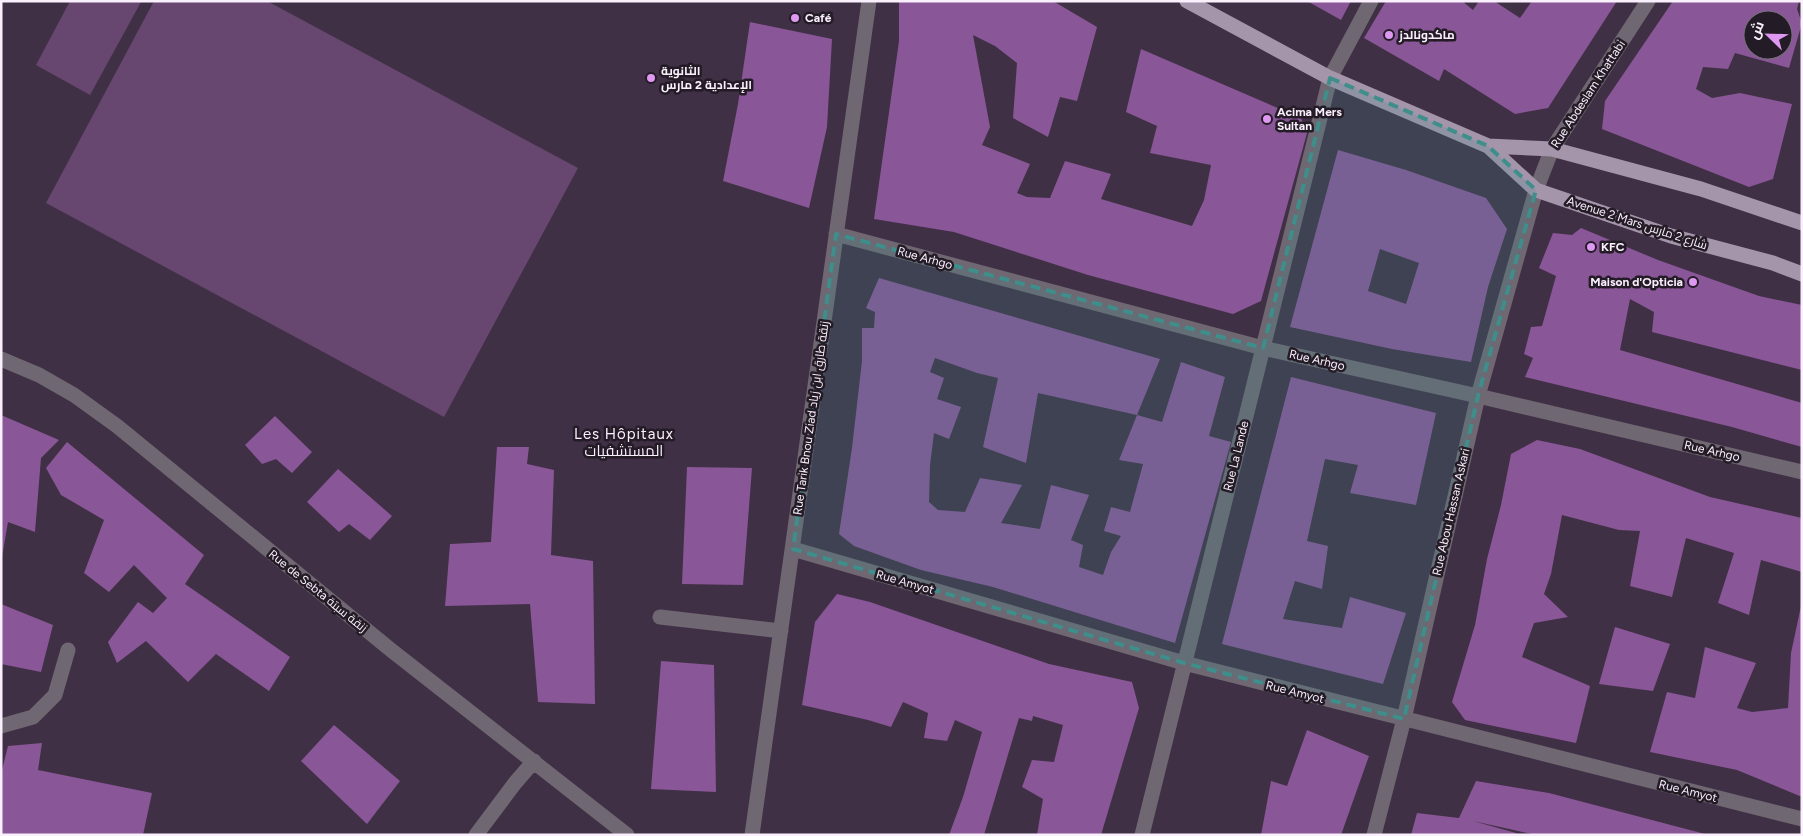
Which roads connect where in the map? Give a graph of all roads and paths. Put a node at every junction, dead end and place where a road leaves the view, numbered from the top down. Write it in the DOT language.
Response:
graph roads {
  1 [pos="869,1"];
  2 [pos="1187,1"];
  3 [pos="1371,1"];
  4 [pos="1648,1"];
  5 [pos="1330,78"];
  6 [pos="1488,146"];
  7 [pos="1552,148"];
  8 [pos="1536,190"];
  9 [pos="1802,223"];
  10 [pos="836,234"];
  11 [pos="1802,274"];
  12 [pos="1263,348"];
  13 [pos="1,360"];
  14 [pos="1478,396"];
  15 [pos="1802,472"];
  16 [pos="793,549"];
  17 [pos="660,617"];
  18 [pos="781,631"];
  19 [pos="68,650"];
  20 [pos="1184,663"];
  21 [pos="1404,719"];
  22 [pos="1,726"];
  23 [pos="534,761"];
  24 [pos="1802,819"];
  25 [pos="476,835"];
  26 [pos="627,835"];
  27 [pos="752,835"];
  28 [pos="1142,835"];
  29 [pos="1374,835"];
  1 -- 10 [label="street, Rue Tarik Bnou Ziad زنقة طارق ابن زياد"];
  2 -- 5 [label="main road, Avenue 2 Mars شارع 2 مارس"];
  3 -- 5 [label="street, Rue La Lande"];
  4 -- 7 [label="street, Rue Abdeslam Khattabi"];
  5 -- 6 [label="main road, Avenue 2 Mars شارع 2 مارس"];
  5 -- 12 [label="street, Rue La Lande"];
  6 -- 7 [label="main road, Avenue 2 Mars شارع 2 مارس"];
  6 -- 8 [label="main road, Avenue 2 Mars شارع 2 مارس"];
  7 -- 8 [label="street, Rue Abdeslam Khattabi"];
  7 -- 9 [label="main road, Avenue 2 Mars شارع 2 مارس"];
  8 -- 11 [label="main road, Avenue 2 Mars شارع 2 مارس"];
  8 -- 14 [label="street, Rue Abou Hassan Askari"];
  10 -- 12 [label="street, Rue Arhgo"];
  10 -- 16 [label="street, Rue Tarik Bnou Ziad زنقة طارق ابن زياد"];
  12 -- 14 [label="street, Rue Arhgo"];
  12 -- 20 [label="street, Rue La Lande"];
  13 -- 23 [label="street, Rue de Sebta زنقة سبتة"];
  14 -- 15 [label="street, Rue Arhgo"];
  14 -- 21 [label="street, Rue Abou Hassan Askari"];
  16 -- 18 [label="street, Rue Tarik Bnou Ziad زنقة طارق ابن زياد"];
  16 -- 20 [label="street, Rue Amyot"];
  17 -- 18 [label="street"];
  18 -- 27 [label="street, Rue Tarik Bnou Ziad زنقة طارق ابن زياد"];
  19 -- 22 [label="street"];
  20 -- 21 [label="street, Rue Amyot"];
  20 -- 28 [label="street, Rue La Lande"];
  21 -- 24 [label="street, Rue Amyot"];
  21 -- 29 [label="street, Rue Abou Hassan Askari"];
  23 -- 25 [label="street"];
  23 -- 26 [label="street, Rue de Sebta زنقة سبتة"];
}
